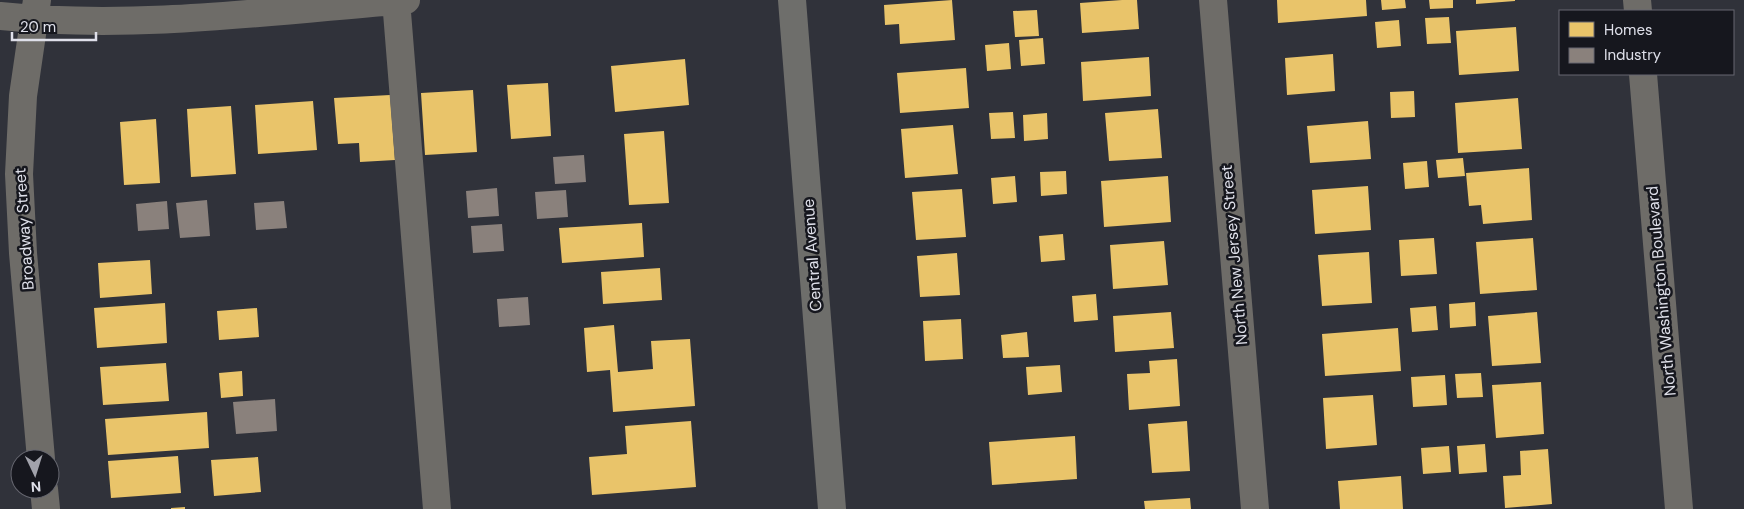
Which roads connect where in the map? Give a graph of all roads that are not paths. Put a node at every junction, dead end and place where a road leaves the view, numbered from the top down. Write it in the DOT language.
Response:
graph roads {
  1 [pos="399,0"];
  2 [pos="792,0"];
  3 [pos="1213,0"];
  4 [pos="35,10"];
  5 [pos="0,16"];
  6 [pos="1643,75"];
  7 [pos="41,449"];
  8 [pos="437,509"];
  9 [pos="832,509"];
  10 [pos="1255,509"];
  11 [pos="1679,509"];
  1 -- 4 [label="street"];
  1 -- 8 [label="street"];
  2 -- 9 [label="main road, Central Avenue"];
  3 -- 10 [label="street, North New Jersey Street"];
  4 -- 5 [label="street"];
  4 -- 7 [label="street, Broadway Street"];
  6 -- 11 [label="street, North Washington Boulevard"];
}
